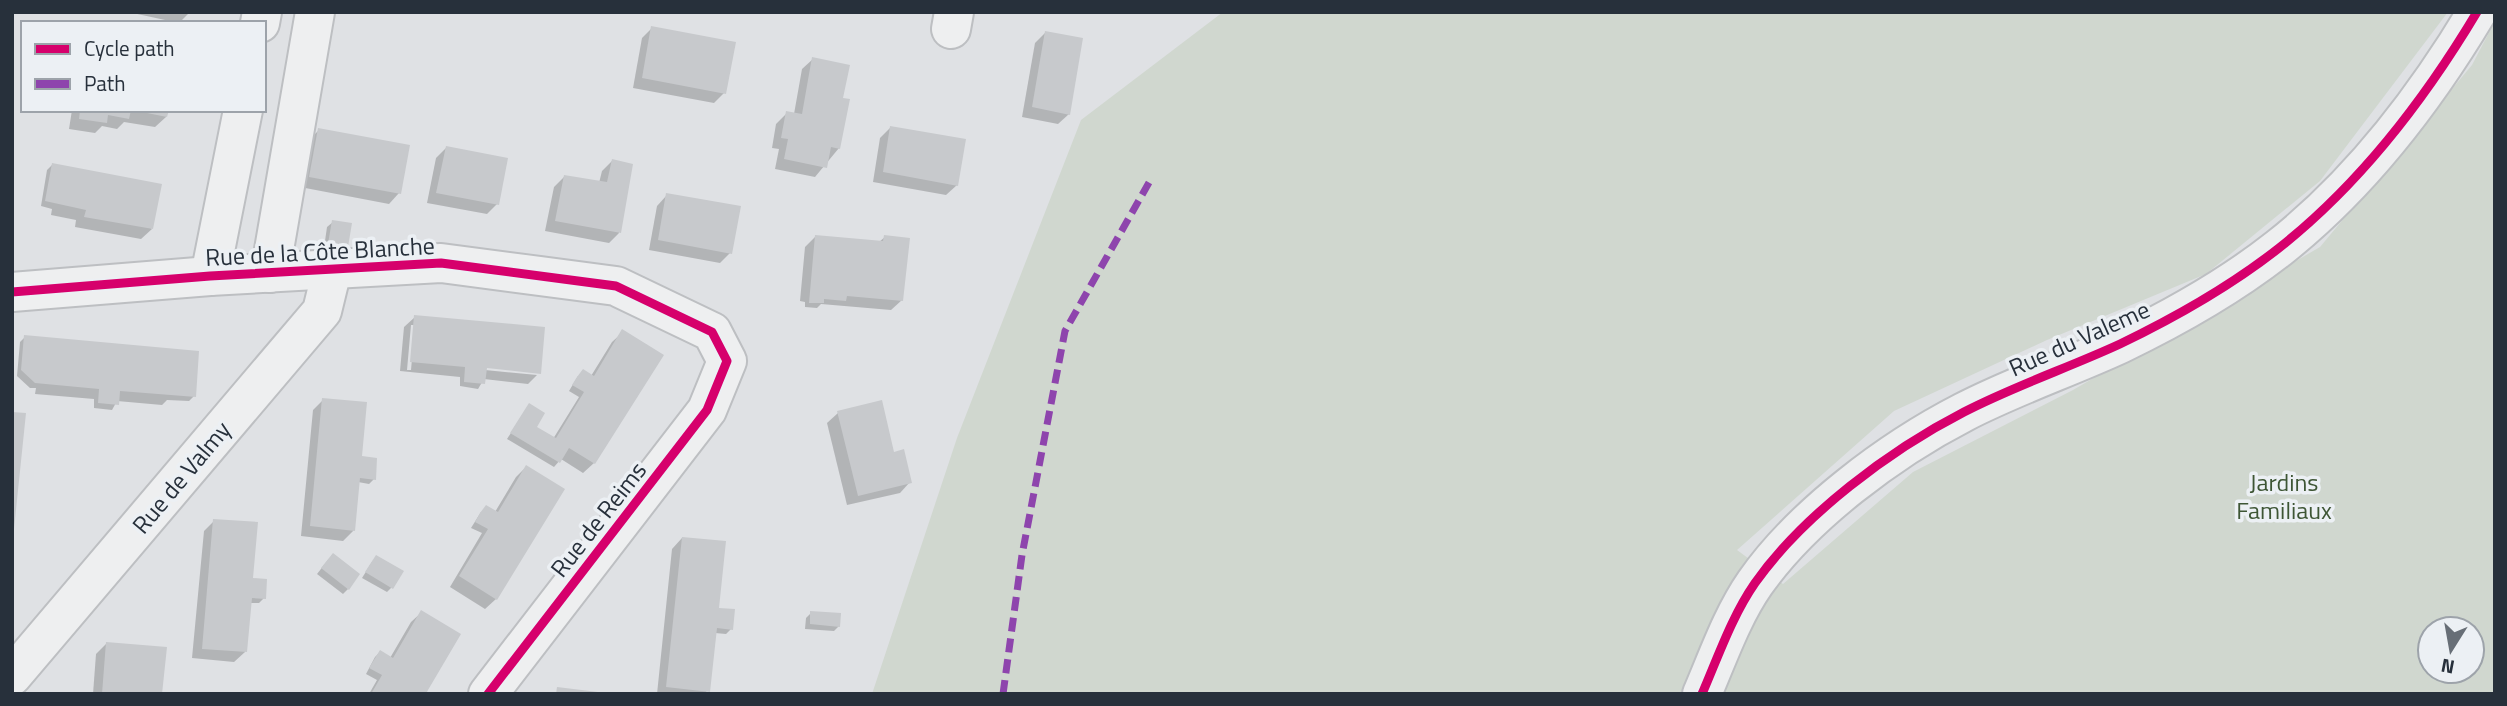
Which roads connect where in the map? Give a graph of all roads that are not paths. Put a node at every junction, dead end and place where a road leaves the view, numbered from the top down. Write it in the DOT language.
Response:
graph roads {
  1 [pos="315,12"];
  2 [pos="2477,12"];
  3 [pos="243,112"];
  4 [pos="332,270"];
  5 [pos="270,272"];
  6 [pos="210,276"];
  7 [pos="12,292"];
  8 [pos="727,361"];
  9 [pos="12,676"];
  10 [pos="488,694"];
  11 [pos="1702,694"];
  1 -- 5 [label="street"];
  2 -- 11 [label="street, Rue du Valeme"];
  3 -- 6 [label="street"];
  4 -- 5 [label="street, Rue de la Côte Blanche"];
  4 -- 8 [label="street, Rue de la Côte Blanche"];
  4 -- 9 [label="street, Rue de Valmy"];
  5 -- 6 [label="street, Rue de la Côte Blanche"];
  6 -- 7 [label="street, Rue de la Côte Blanche"];
  8 -- 10 [label="street, Rue de Reims"];
}
